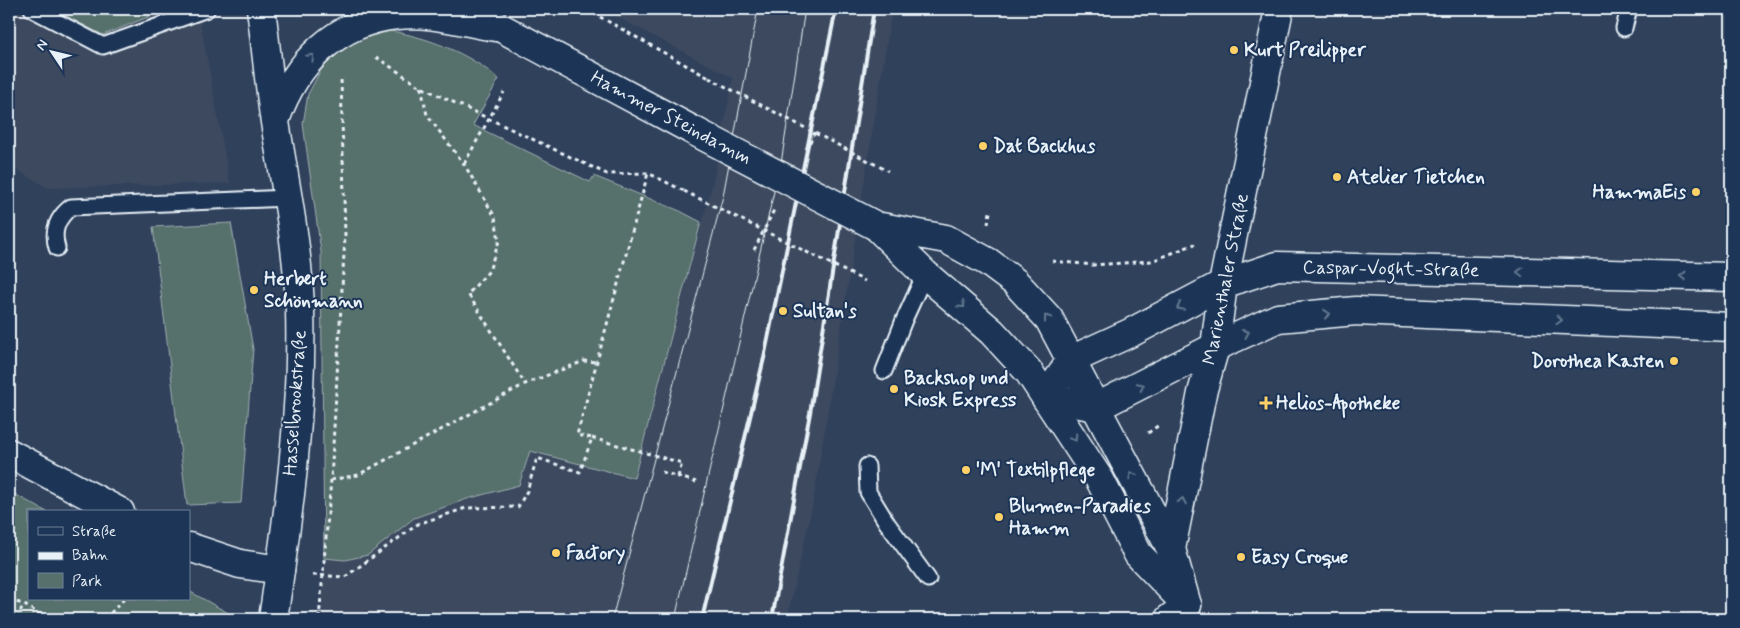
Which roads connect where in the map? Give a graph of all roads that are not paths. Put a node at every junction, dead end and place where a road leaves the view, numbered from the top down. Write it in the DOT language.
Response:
graph roads {
  1 [pos="32,9"];
  2 [pos="207,9"];
  3 [pos="261,9"];
  4 [pos="466,9"];
  5 [pos="1279,9"];
  6 [pos="1629,9"];
  7 [pos="498,27"];
  8 [pos="1624,28"];
  9 [pos="275,120"];
  10 [pos="288,198"];
  11 [pos="876,226"];
  12 [pos="57,248"];
  13 [pos="925,274"];
  14 [pos="1731,277"];
  15 [pos="1223,284"];
  16 [pos="1731,327"];
  17 [pos="1215,347"];
  18 [pos="1072,360"];
  19 [pos="884,371"];
  20 [pos="1046,398"];
  21 [pos="1097,407"];
  22 [pos="9,453"];
  23 [pos="867,466"];
  24 [pos="116,510"];
  25 [pos="190,547"];
  26 [pos="1171,549"];
  27 [pos="280,570"];
  28 [pos="928,579"];
  29 [pos="1185,614"];
  30 [pos="273,619"];
  1 -- 2 [label="lane"];
  3 -- 9 [label="street, Hasselbrookstraße"];
  4 -- 7 [label="street, Hammer Steindamm"];
  5 -- 15 [label="street, Marienthaler Straße"];
  6 -- 8 [label="lane"];
  9 -- 7 [label="street, one-way"];
  7 -- 11 [label="street, Hammer Steindamm, bridge"];
  9 -- 10 [label="street, Hasselbrookstraße"];
  10 -- 12 [label="lane"];
  10 -- 27 [label="street, Hasselbrookstraße"];
  11 -- 13 [label="street, Hammer Steindamm"];
  18 -- 11 [label="street, Hammer Steindamm, one-way"];
  13 -- 19 [label="lane"];
  13 -- 20 [label="street, Hammer Steindamm, one-way"];
  14 -- 15 [label="street, Caspar-Voght-Straße, one-way"];
  15 -- 17 [label="street, Marienthaler Straße"];
  15 -- 18 [label="street, Caspar-Voght-Straße, one-way"];
  17 -- 16 [label="street, one-way"];
  21 -- 17 [label="street, one-way"];
  26 -- 17 [label="street, Marienthaler Straße, one-way"];
  18 -- 20 [label="street"];
  18 -- 21 [label="street, Hammer Steindamm"];
  20 -- 21 [label="street"];
  20 -- 29 [label="street, Hammer Steindamm, one-way"];
  26 -- 21 [label="street, Hammer Steindamm, one-way"];
  22 -- 24 [label="street"];
  23 -- 28 [label="lane"];
  25 -- 27 [label="street"];
  26 -- 29 [label="street, Hammer Steindamm"];
  27 -- 30 [label="street, Hasselbrookstraße"];
}
